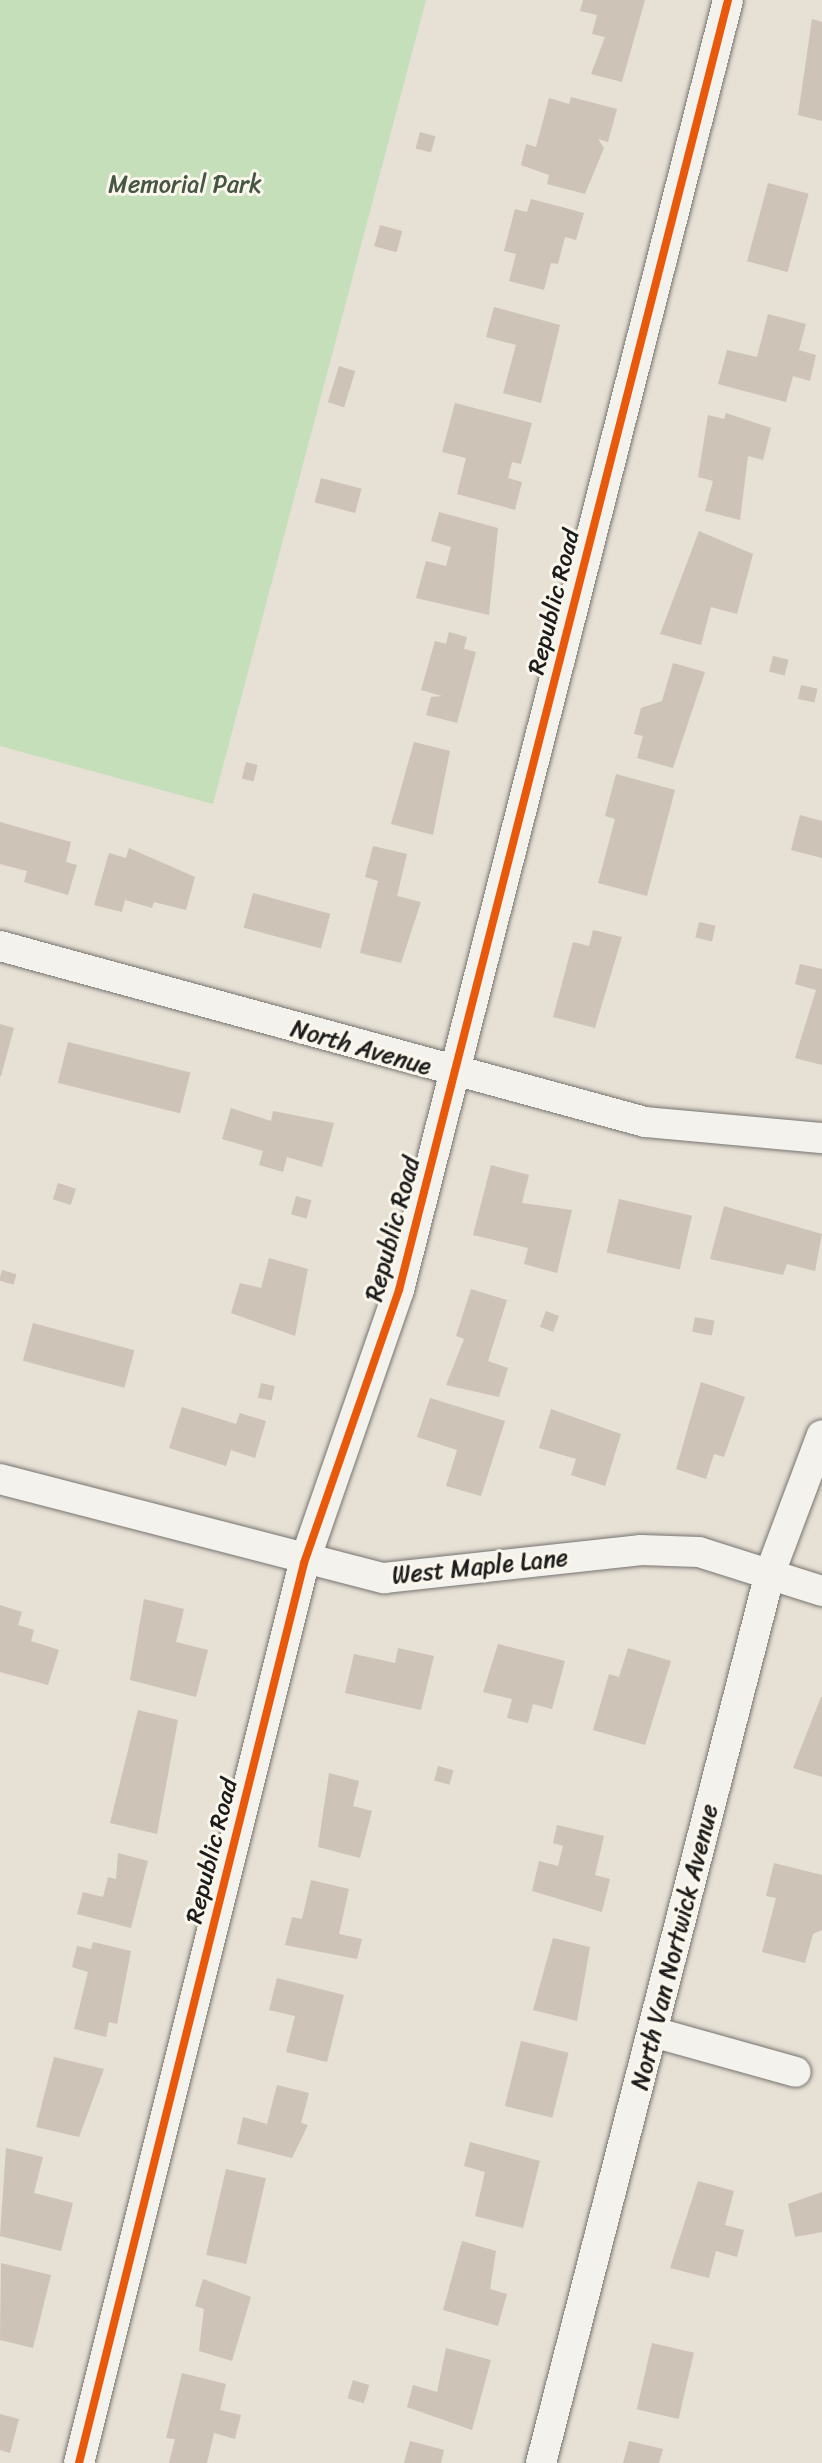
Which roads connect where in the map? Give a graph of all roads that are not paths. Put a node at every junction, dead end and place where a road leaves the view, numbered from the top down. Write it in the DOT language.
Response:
graph roads {
  1 [pos="728,0"];
  2 [pos="0,946"];
  3 [pos="455,1074"];
  4 [pos="822,1138"];
  5 [pos="822,1435"];
  6 [pos="0,1479"];
  7 [pos="304,1563"];
  8 [pos="770,1573"];
  9 [pos="822,1591"];
  10 [pos="653,2032"];
  11 [pos="796,2072"];
  12 [pos="79,2463"];
  13 [pos="541,2463"];
  1 -- 3 [label="street, Republic Road"];
  2 -- 3 [label="street, North Avenue"];
  3 -- 4 [label="street, North Avenue"];
  3 -- 7 [label="street, Republic Road"];
  5 -- 8 [label="street, North Van Nortwick Avenue"];
  6 -- 7 [label="street, West Maple Lane"];
  7 -- 8 [label="street, West Maple Lane"];
  7 -- 12 [label="street, Republic Road"];
  8 -- 9 [label="street, West Maple Lane"];
  8 -- 10 [label="street, North Van Nortwick Avenue"];
  10 -- 11 [label="street"];
  10 -- 13 [label="street, North Van Nortwick Avenue"];
}
